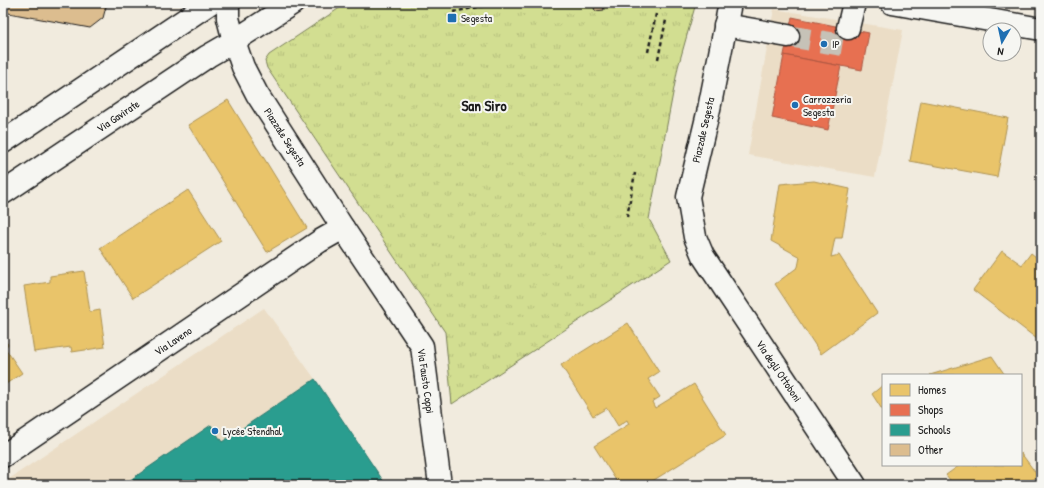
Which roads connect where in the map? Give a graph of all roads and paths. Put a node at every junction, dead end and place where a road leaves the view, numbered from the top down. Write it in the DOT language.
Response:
graph roads {
  1 [pos="210,3"];
  2 [pos="228,3"];
  3 [pos="293,3"];
  4 [pos="498,3"];
  5 [pos="730,3"];
  6 [pos="854,3"];
  7 [pos="892,3"];
  8 [pos="453,12"];
  9 [pos="656,14"];
  10 [pos="666,20"];
  11 [pos="725,25"];
  12 [pos="848,28"];
  13 [pos="1041,29"];
  14 [pos="788,36"];
  15 [pos="234,41"];
  16 [pos="648,52"];
  17 [pos="658,59"];
  18 [pos="3,142"];
  19 [pos="635,173"];
  20 [pos="3,193"];
  21 [pos="627,217"];
  22 [pos="344,228"];
  23 [pos="703,256"];
  24 [pos="3,456"];
  25 [pos="440,485"];
  26 [pos="855,485"];
  1 -- 18 [label="street"];
  2 -- 15 [label="street, Piazzale Segesta"];
  3 -- 15 [label="street"];
  4 -- 8 [label="path"];
  5 -- 11 [label="street, Piazzale Segesta"];
  6 -- 12 [label="street"];
  7 -- 13 [label="street"];
  9 -- 16 [label="path"];
  10 -- 17 [label="path"];
  11 -- 14 [label="street"];
  11 -- 23 [label="street, Piazzale Segesta"];
  15 -- 20 [label="street, Via Gavirate"];
  15 -- 22 [label="street, Piazzale Segesta"];
  19 -- 21 [label="path"];
  22 -- 24 [label="street, Via Laveno"];
  22 -- 25 [label="street, Via Fausto Coppi"];
  23 -- 26 [label="street, Via degli Ottoboni"];
}
